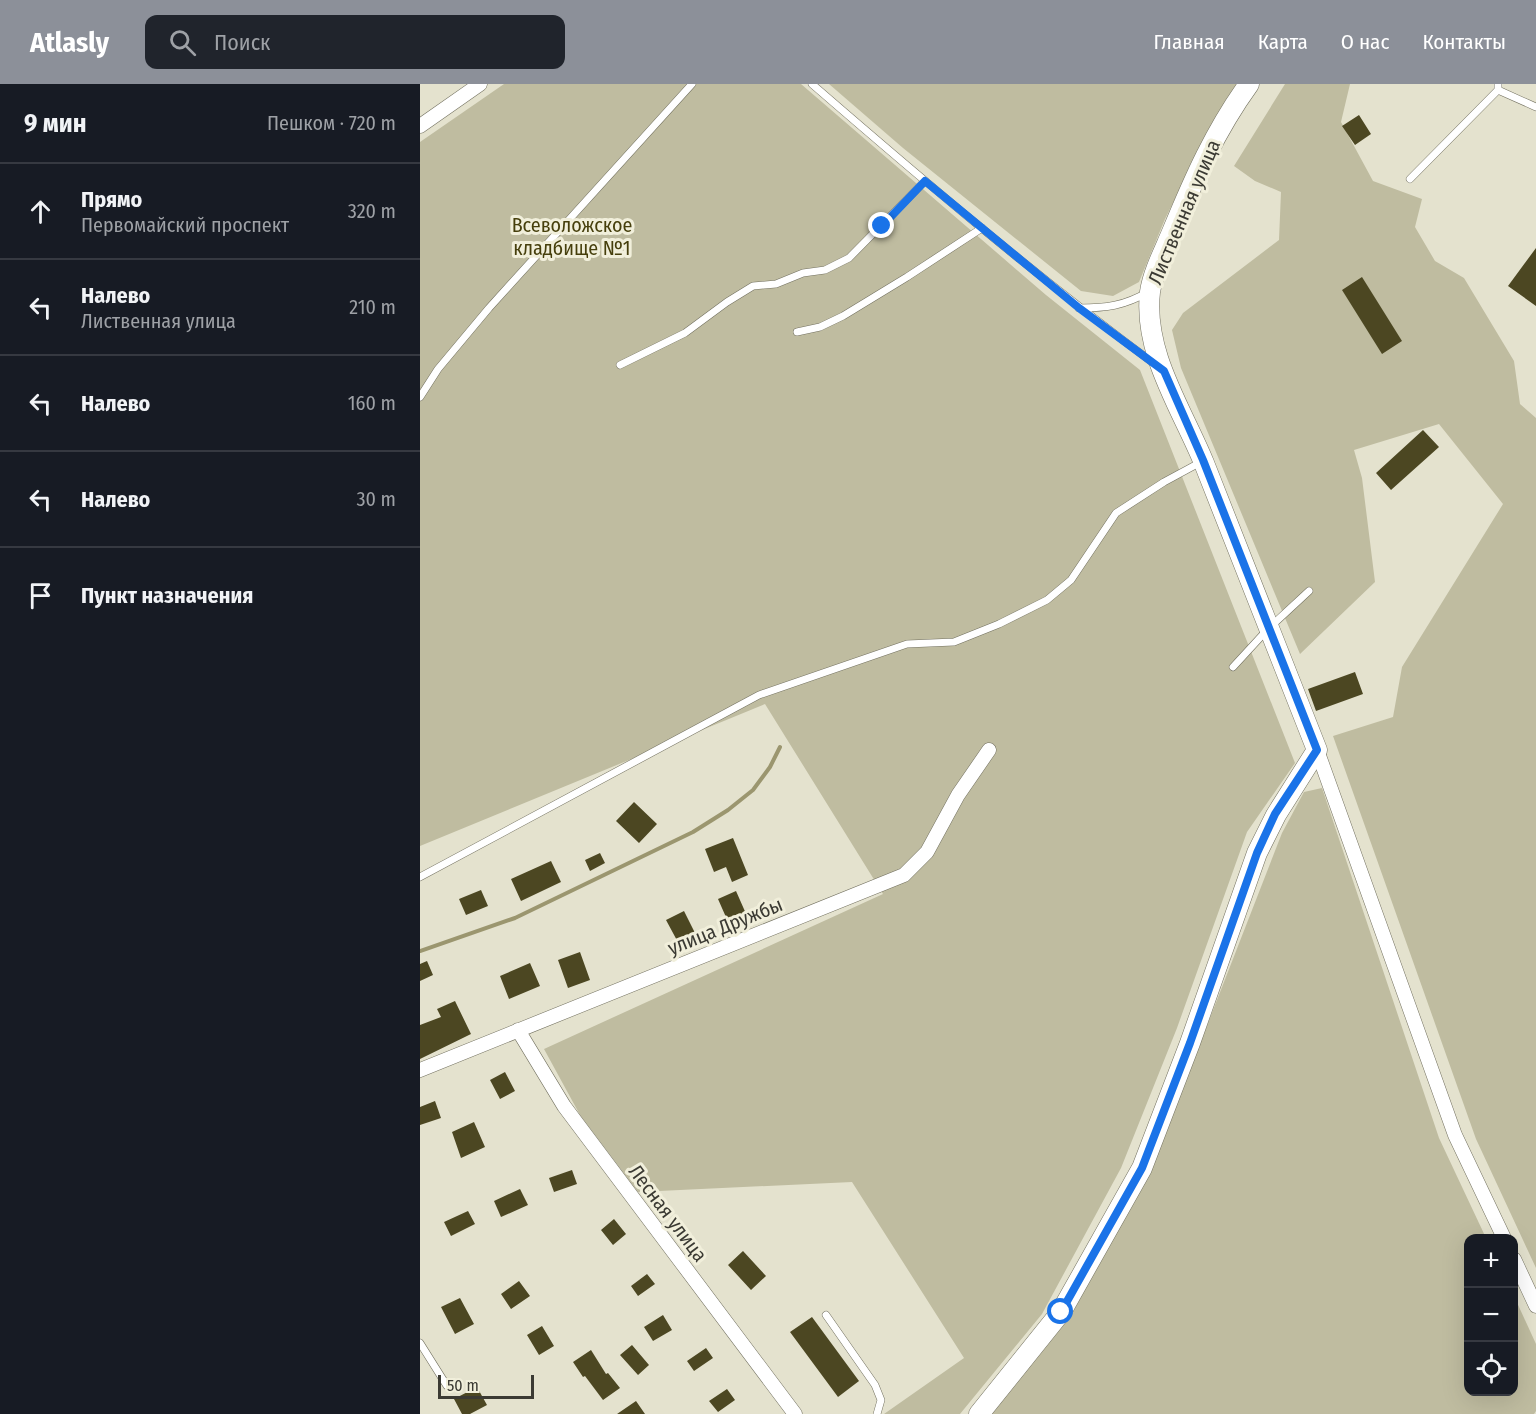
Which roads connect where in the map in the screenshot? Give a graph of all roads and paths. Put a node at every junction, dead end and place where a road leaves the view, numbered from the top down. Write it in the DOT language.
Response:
graph roads {
  1 [pos="480,84"];
  2 [pos="692,84"];
  3 [pos="812,84"];
  4 [pos="1249,84"];
  5 [pos="1498,87"];
  6 [pos="1536,107"];
  7 [pos="420,126"];
  8 [pos="1410,179"];
  9 [pos="925,181"];
  10 [pos="982,228"];
  11 [pos="1150,291"];
  12 [pos="1079,308"];
  13 [pos="797,332"];
  14 [pos="620,365"];
  15 [pos="1164,371"];
  16 [pos="420,397"];
  17 [pos="1203,460"];
  18 [pos="1309,591"];
  19 [pos="1268,629"];
  20 [pos="1233,667"];
  21 [pos="989,750"];
  22 [pos="1317,750"];
  23 [pos="420,877"];
  24 [pos="518,1030"];
  25 [pos="420,1070"];
  26 [pos="1502,1234"];
  27 [pos="1518,1267"];
  28 [pos="1536,1306"];
  29 [pos="826,1315"];
  30 [pos="420,1343"];
  31 [pos="447,1386"];
  32 [pos="795,1414"];
  33 [pos="877,1414"];
  34 [pos="979,1414"];
  1 -- 7 [label="street"];
  2 -- 16 [label="lane"];
  3 -- 9 [label="lane"];
  4 -- 11 [label="street, Лиственная улица"];
  5 -- 6 [label="lane"];
  5 -- 8 [label="lane"];
  9 -- 10 [label="lane"];
  9 -- 14 [label="lane"];
  10 -- 12 [label="lane"];
  10 -- 13 [label="lane"];
  11 -- 12 [label="lane"];
  11 -- 15 [label="street, Лиственная улица"];
  12 -- 15 [label="lane"];
  15 -- 17 [label="street, Лиственная улица"];
  17 -- 19 [label="street, Лиственная улица"];
  17 -- 23 [label="lane"];
  18 -- 19 [label="lane"];
  19 -- 20 [label="lane"];
  19 -- 22 [label="street, Лиственная улица"];
  21 -- 24 [label="street, улица Дружбы"];
  22 -- 26 [label="street"];
  22 -- 34 [label="street"];
  24 -- 25 [label="street, улица Дружбы"];
  24 -- 32 [label="street, Лесная улица"];
  27 -- 28 [label="street"];
  29 -- 33 [label="lane"];
  30 -- 31 [label="lane"];
}
